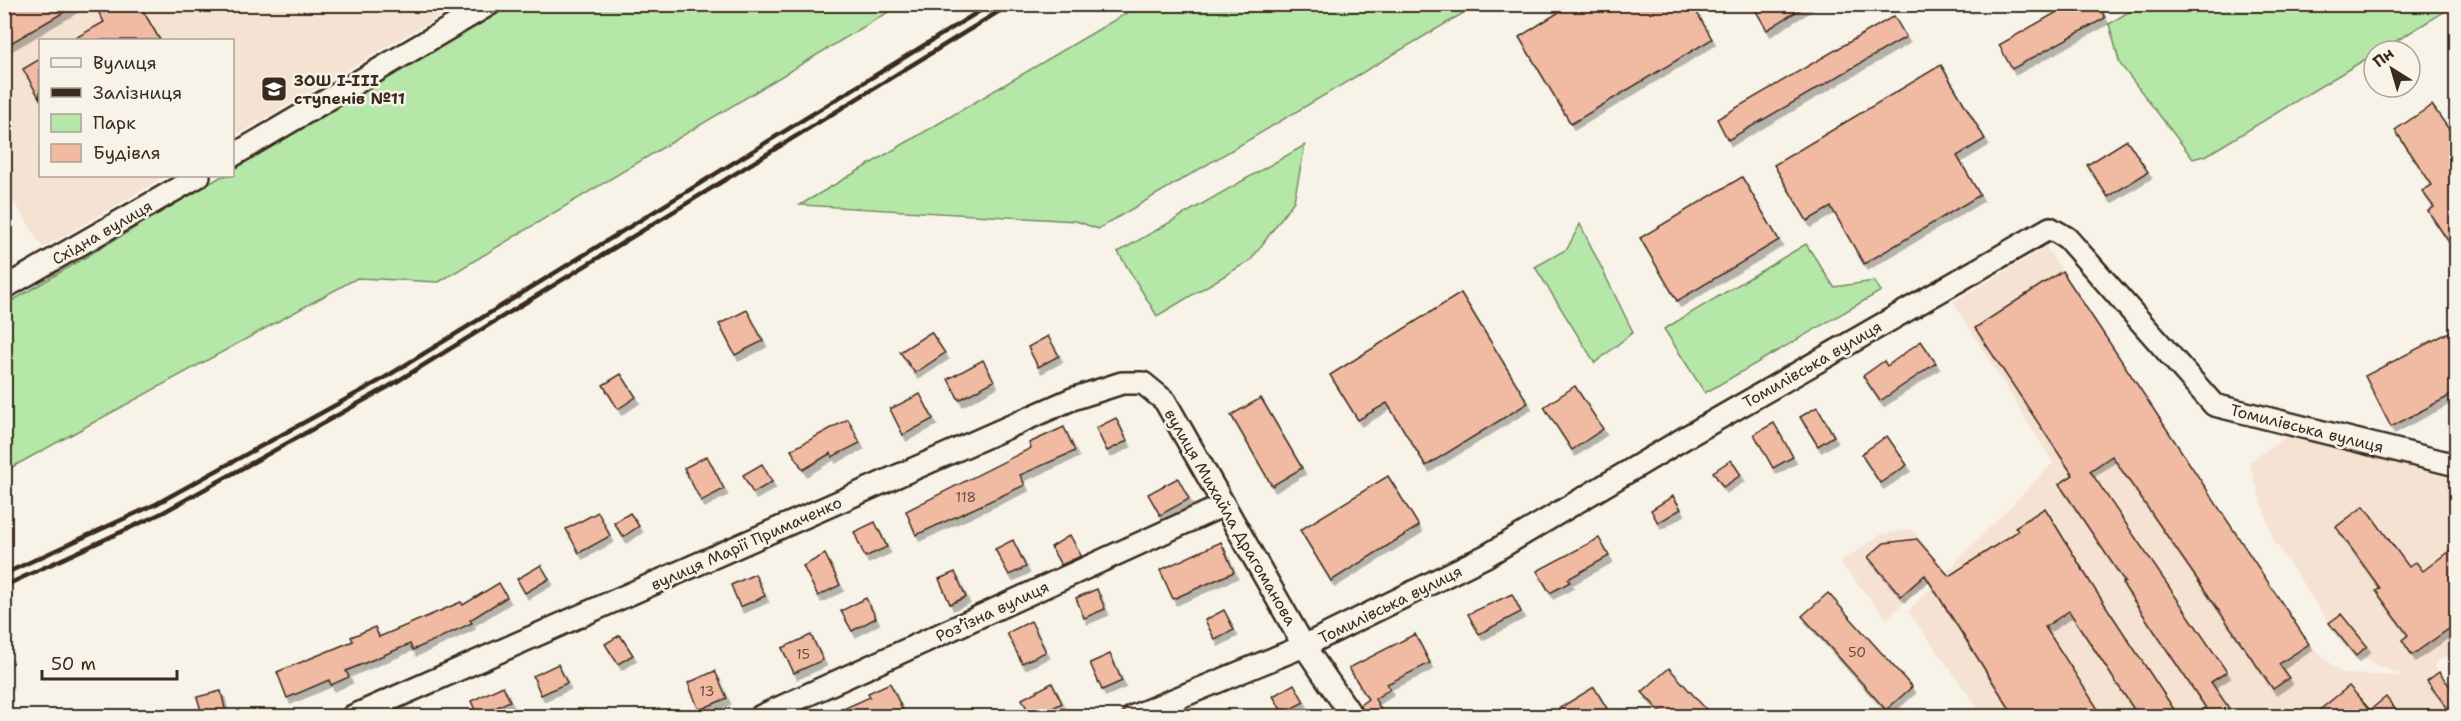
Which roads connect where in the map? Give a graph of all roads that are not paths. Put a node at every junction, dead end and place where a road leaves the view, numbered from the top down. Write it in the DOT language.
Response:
graph roads {
  1 [pos="490,4"];
  2 [pos="234,155"];
  3 [pos="197,177"];
  4 [pos="4,288"];
  5 [pos="1143,383"];
  6 [pos="2457,465"];
  7 [pos="1224,505"];
  8 [pos="1304,646"];
  9 [pos="353,717"];
  10 [pos="761,717"];
  11 [pos="1134,717"];
  12 [pos="1352,717"];
  1 -- 2 [label="street"];
  3 -- 4 [label="street, Східна вулиця"];
  5 -- 7 [label="street, вулиця Михайла Драгоманова"];
  5 -- 9 [label="street, вулиця Марії Примаченко"];
  6 -- 8 [label="street, Томилівська вулиця"];
  7 -- 8 [label="street, вулиця Михайла Драгоманова"];
  7 -- 10 [label="street, Розʼїзна вулиця"];
  8 -- 11 [label="street, Томилівська вулиця"];
  8 -- 12 [label="street, вулиця Михайла Драгоманова"];
}
